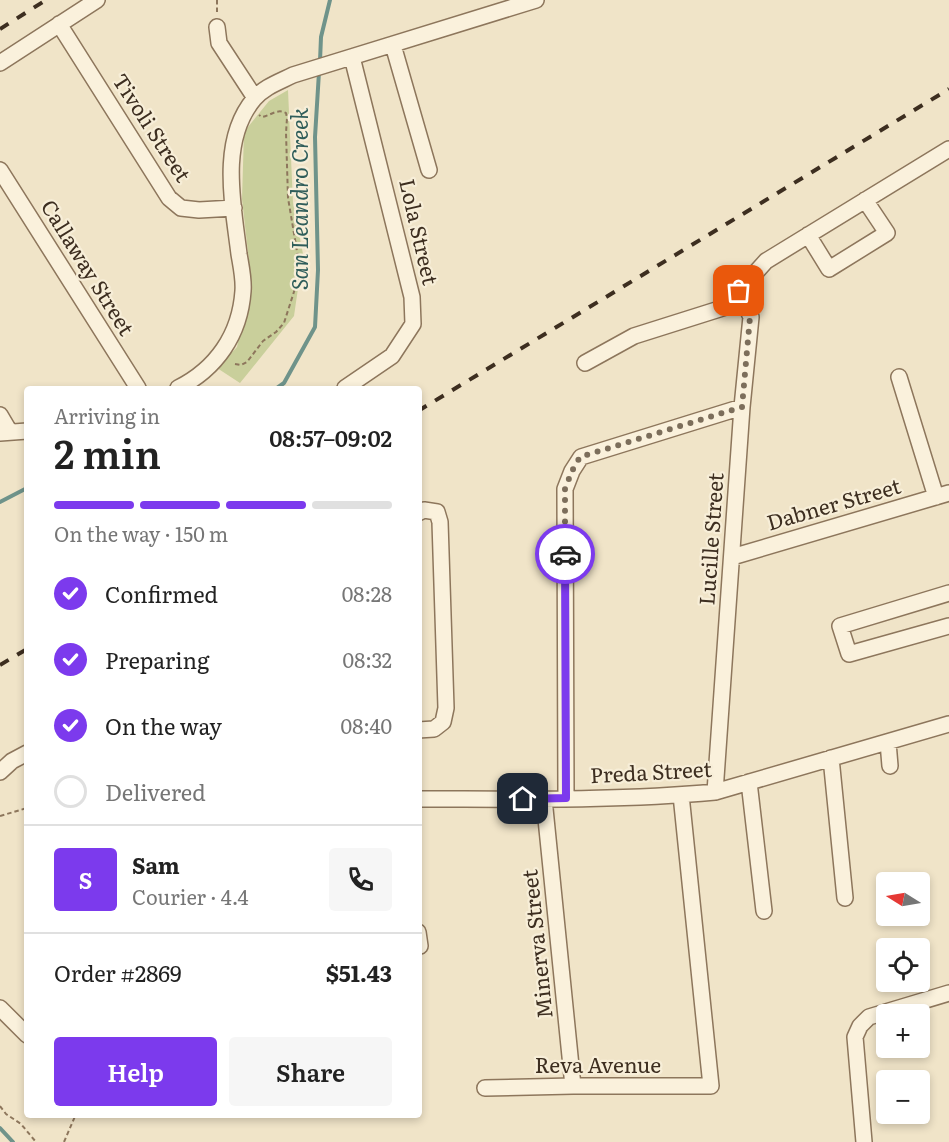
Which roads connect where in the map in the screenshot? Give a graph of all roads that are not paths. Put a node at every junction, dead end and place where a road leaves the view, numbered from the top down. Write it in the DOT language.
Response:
graph roads {
  1 [pos="97,0"];
  2 [pos="536,0"];
  3 [pos="59,24"];
  4 [pos="217,27"];
  5 [pos="393,45"];
  6 [pos="352,57"];
  7 [pos="0,63"];
  8 [pos="255,98"];
  9 [pos="949,148"];
  10 [pos="0,170"];
  11 [pos="429,170"];
  12 [pos="865,200"];
  13 [pos="234,208"];
  14 [pos="808,235"];
  15 [pos="739,291"];
  16 [pos="585,363"];
  17 [pos="899,377"];
  18 [pos="137,386"];
  19 [pos="182,386"];
  20 [pos="348,386"];
  21 [pos="742,407"];
  22 [pos="0,415"];
  23 [pos="24,431"];
  24 [pos="5,433"];
  25 [pos="942,495"];
  26 [pos="422,511"];
  27 [pos="732,557"];
  28 [pos="949,593"];
  29 [pos="949,626"];
  30 [pos="949,724"];
  31 [pos="422,730"];
  32 [pos="888,742"];
  33 [pos="24,755"];
  34 [pos="831,758"];
  35 [pos="890,766"];
  36 [pos="0,772"];
  37 [pos="749,782"];
  38 [pos="715,792"];
  39 [pos="681,795"];
  40 [pos="566,798"];
  41 [pos="422,799"];
  42 [pos="544,799"];
  43 [pos="845,898"];
  44 [pos="764,911"];
  45 [pos="949,993"];
  46 [pos="0,1008"];
  47 [pos="24,1032"];
  48 [pos="573,1086"];
  49 [pos="485,1088"];
  50 [pos="864,1142"];
  1 -- 3 [label="street"];
  2 -- 5 [label="street"];
  3 -- 7 [label="street"];
  3 -- 13 [label="street, Tivoli Street"];
  4 -- 8 [label="street"];
  5 -- 6 [label="street"];
  5 -- 11 [label="street"];
  6 -- 8 [label="street"];
  6 -- 20 [label="street, Lola Street"];
  8 -- 13 [label="street"];
  9 -- 12 [label="street"];
  10 -- 18 [label="street, Callaway Street"];
  12 -- 14 [label="street"];
  12 -- 14 [label="street"];
  13 -- 19 [label="street"];
  14 -- 15 [label="street"];
  15 -- 16 [label="street"];
  15 -- 21 [label="street, Lucille Street"];
  17 -- 25 [label="street"];
  21 -- 27 [label="street, Lucille Street"];
  21 -- 40 [label="street"];
  22 -- 24 [label="street"];
  23 -- 24 [label="street"];
  25 -- 27 [label="street, Dabner Street"];
  26 -- 31 [label="street"];
  27 -- 38 [label="street, Lucille Street"];
  28 -- 29 [label="street"];
  30 -- 32 [label="street, Preda Street"];
  32 -- 34 [label="street, Preda Street"];
  32 -- 35 [label="street"];
  33 -- 36 [label="street"];
  34 -- 37 [label="street, Preda Street"];
  34 -- 43 [label="street"];
  37 -- 38 [label="street, Preda Street"];
  37 -- 44 [label="street"];
  38 -- 39 [label="street, Preda Street"];
  39 -- 40 [label="street, Preda Street"];
  39 -- 48 [label="street, Reva Avenue"];
  40 -- 42 [label="street, Preda Street"];
  41 -- 42 [label="street, Preda Street"];
  42 -- 48 [label="street, Minerva Street"];
  45 -- 50 [label="street"];
  46 -- 47 [label="street"];
  48 -- 49 [label="street, Reva Avenue"];
}
